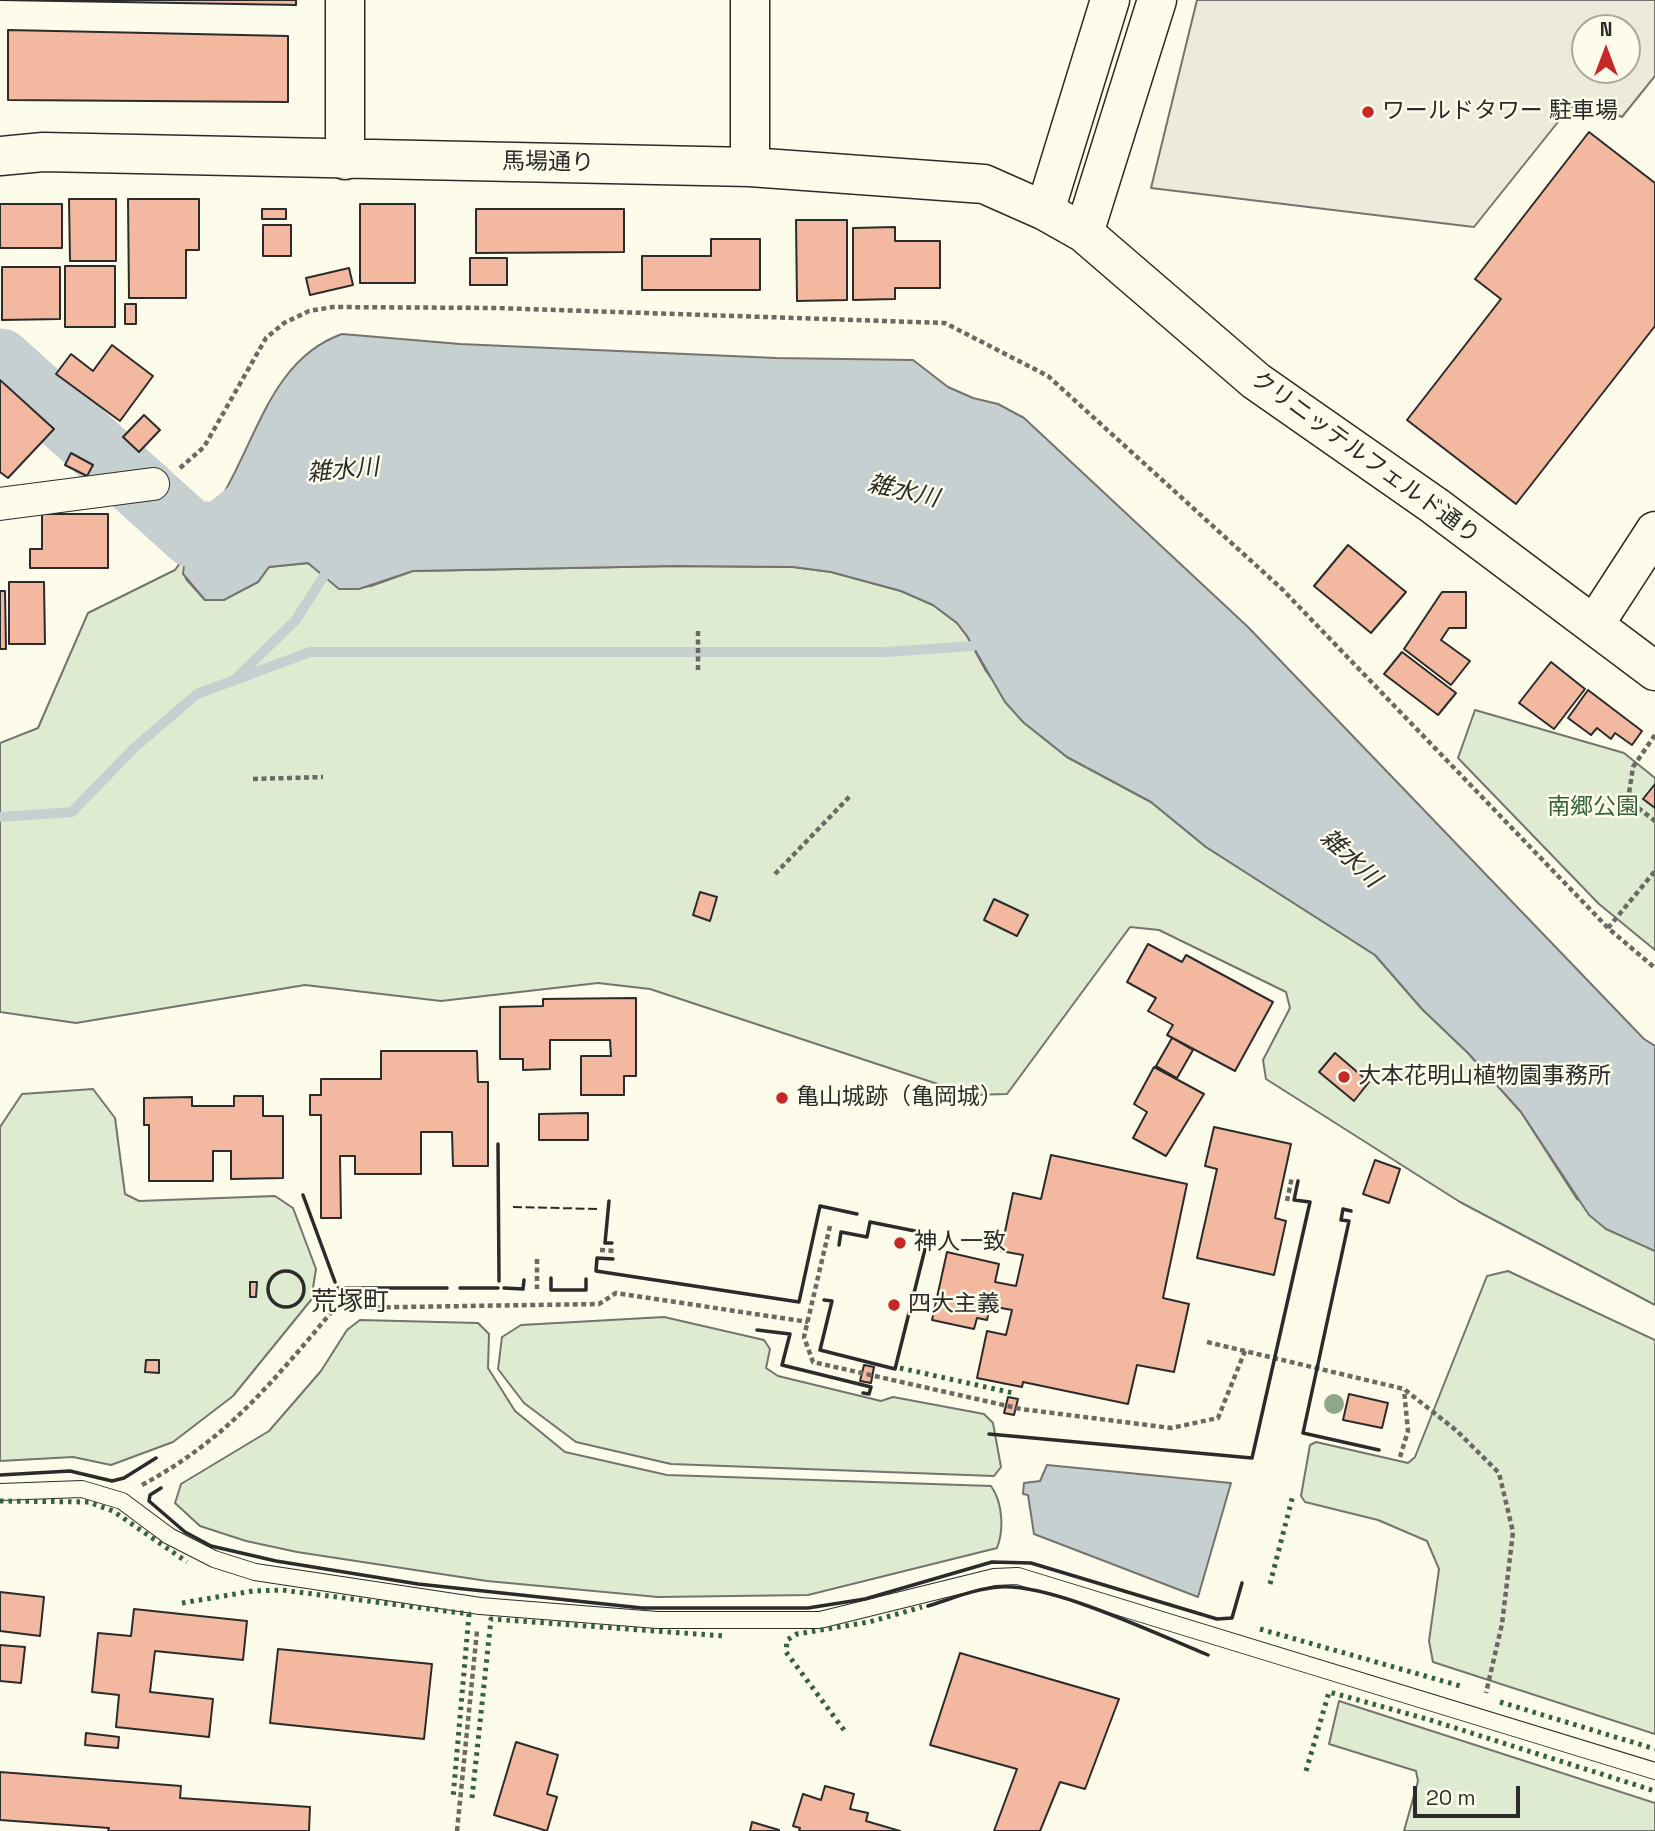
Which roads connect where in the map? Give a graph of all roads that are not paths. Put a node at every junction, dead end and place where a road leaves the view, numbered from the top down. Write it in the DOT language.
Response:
graph roads {
  1 [pos="345,0"];
  2 [pos="750,0"];
  3 [pos="1110,0"];
  4 [pos="1157,0"];
  5 [pos="0,156"];
  6 [pos="345,160"];
  7 [pos="750,167"];
  8 [pos="1045,211"];
  9 [pos="1084,233"];
  10 [pos="153,484"];
  11 [pos="0,504"];
  12 [pos="1655,531"];
  13 [pos="1594,625"];
  14 [pos="1655,671"];
  15 [pos="0,1492"];
  16 [pos="1655,1771"];
  1 -- 6 [label="street"];
  2 -- 7 [label="street"];
  3 -- 8 [label="street"];
  4 -- 9 [label="street"];
  5 -- 6 [label="street, 馬場通り"];
  6 -- 7 [label="street, 馬場通り"];
  7 -- 8 [label="street, 馬場通り"];
  8 -- 9 [label="street, 馬場通り"];
  9 -- 13 [label="street, クリニッテルフェルド通り"];
  10 -- 11 [label="street"];
  12 -- 13 [label="street"];
  13 -- 14 [label="street, クリニッテルフェルド通り"];
  15 -- 16 [label="lane"];
}
